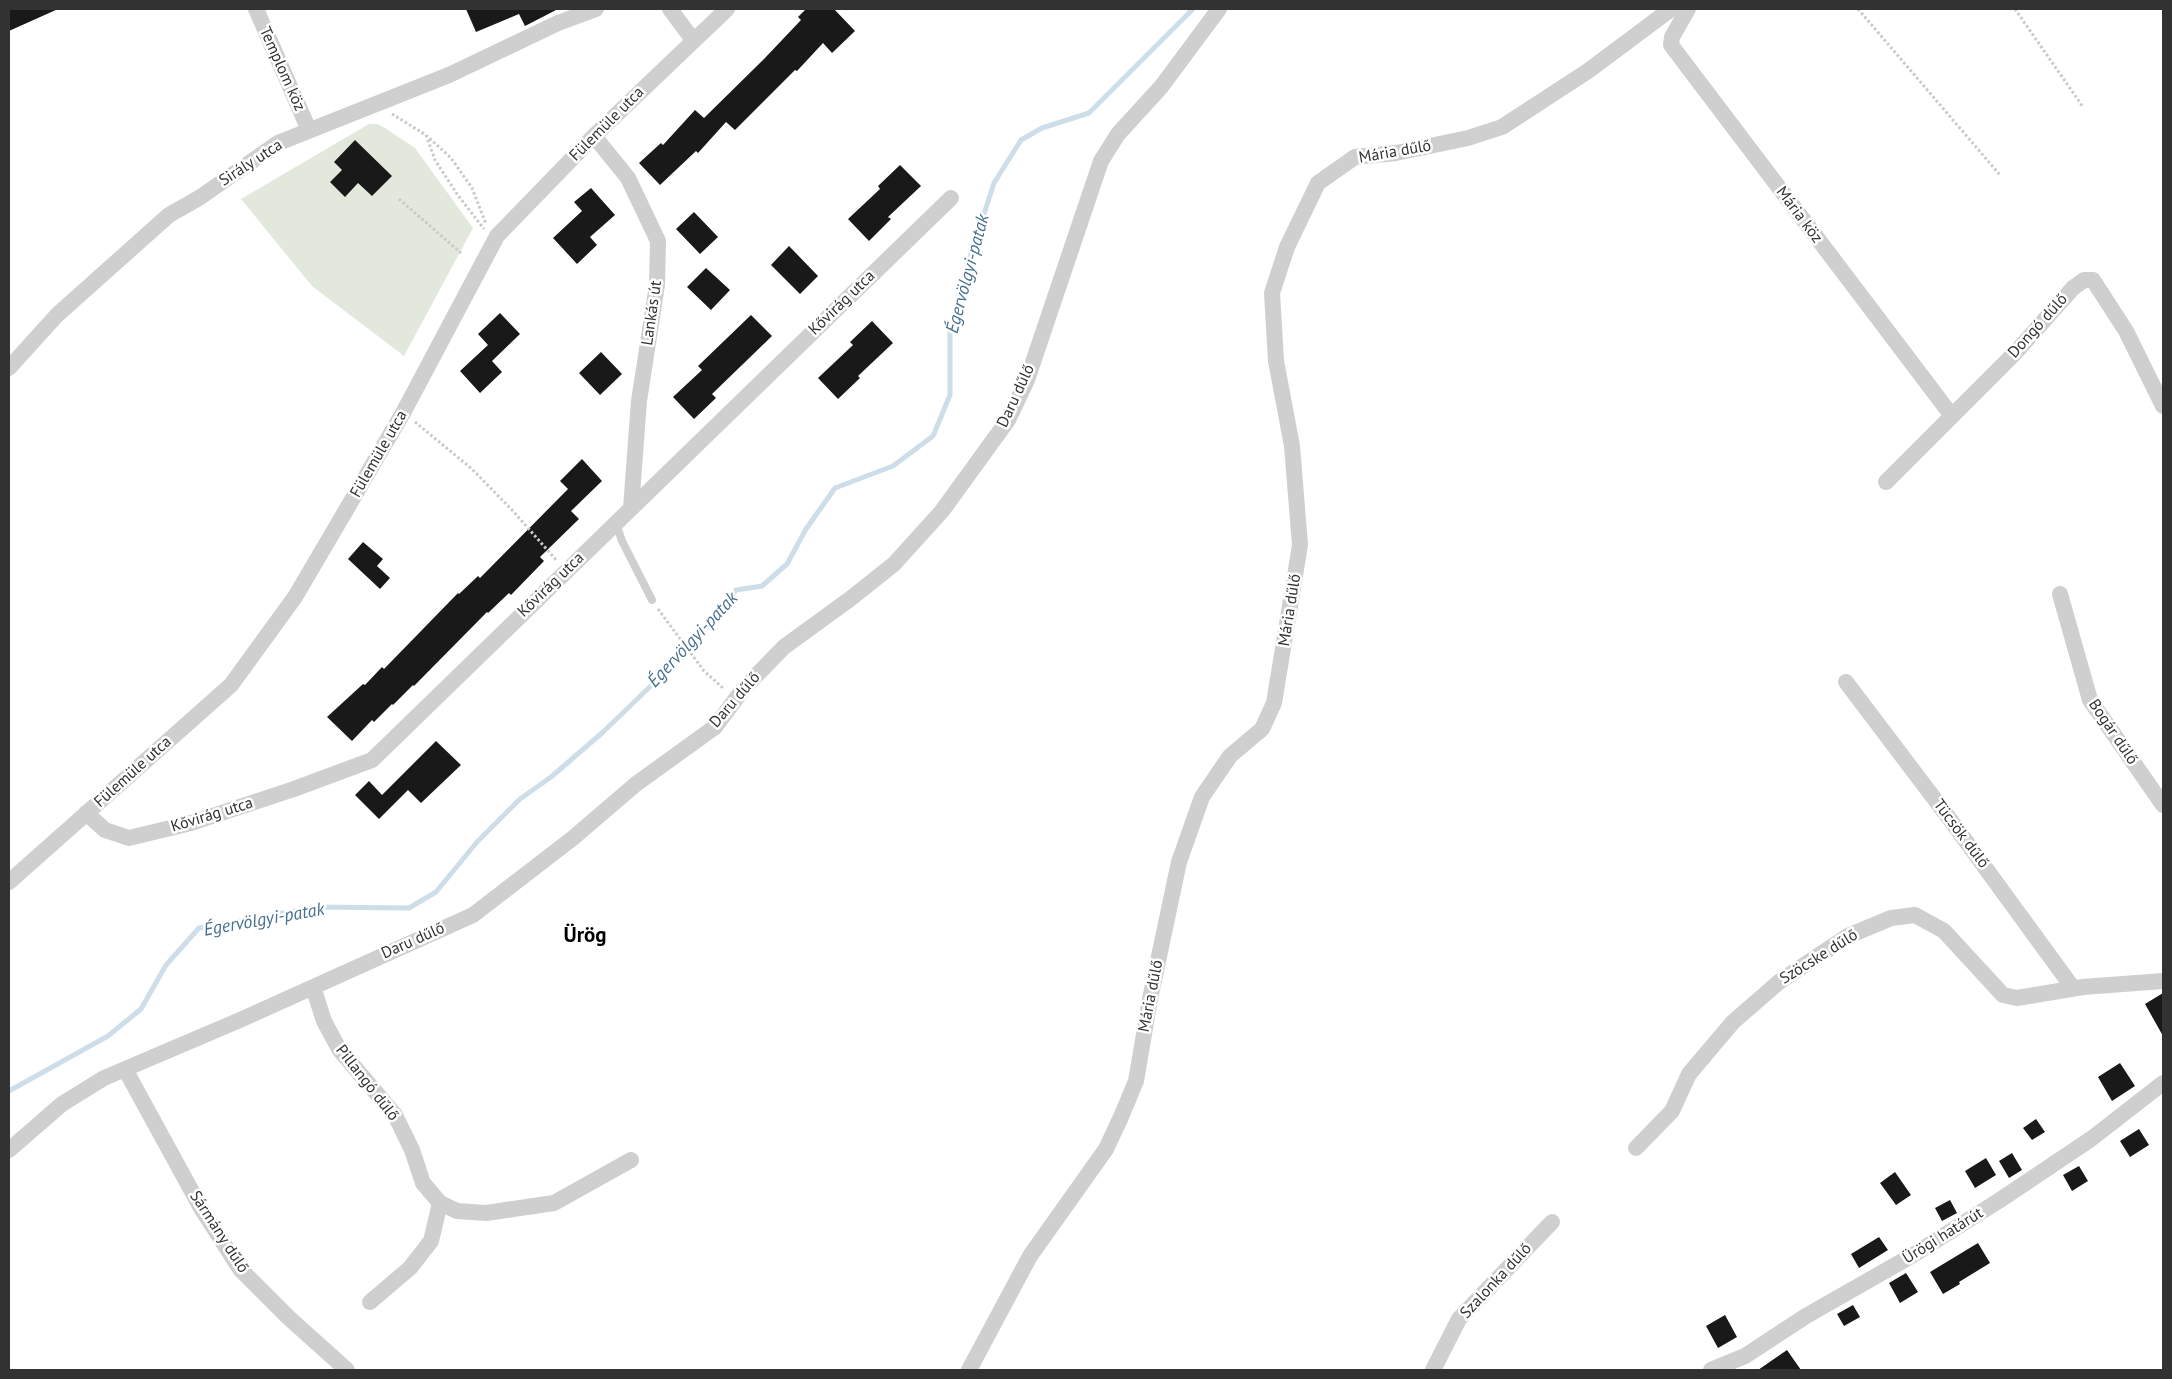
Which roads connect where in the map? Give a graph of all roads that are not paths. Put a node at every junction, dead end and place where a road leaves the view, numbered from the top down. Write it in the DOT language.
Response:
graph roads {
  1 [pos="256,9"];
  2 [pos="596,9"];
  3 [pos="670,9"];
  4 [pos="727,9"];
  5 [pos="1219,9"];
  6 [pos="1671,9"];
  7 [pos="1688,9"];
  8 [pos="693,40"];
  9 [pos="309,130"];
  10 [pos="594,136"];
  11 [pos="951,198"];
  12 [pos="9,368"];
  13 [pos="2163,406"];
  14 [pos="1952,416"];
  15 [pos="1886,482"];
  16 [pos="631,508"];
  17 [pos="616,523"];
  18 [pos="2060,594"];
  19 [pos="652,600"];
  20 [pos="1846,682"];
  21 [pos="2161,794"];
  22 [pos="86,814"];
  23 [pos="9,882"];
  24 [pos="2163,981"];
  25 [pos="313,987"];
  26 [pos="2073,988"];
  27 [pos="125,1069"];
  28 [pos="2163,1083"];
  29 [pos="1636,1148"];
  30 [pos="9,1150"];
  31 [pos="631,1160"];
  32 [pos="440,1203"];
  33 [pos="1552,1222"];
  34 [pos="370,1302"];
  35 [pos="347,1370"];
  36 [pos="970,1370"];
  37 [pos="1434,1370"];
  38 [pos="1711,1370"];
  1 -- 9 [label="street, Templom köz"];
  2 -- 9 [label="street, Sirály utca"];
  3 -- 8 [label="street"];
  4 -- 8 [label="street, Fülemüle utca"];
  5 -- 25 [label="street, Daru dűlő"];
  6 -- 36 [label="street, Mária dűlő"];
  7 -- 14 [label="street, Mária köz"];
  8 -- 10 [label="street, Fülemüle utca"];
  9 -- 12 [label="street, Sirály utca"];
  10 -- 16 [label="street, Lankás út"];
  10 -- 22 [label="street, Fülemüle utca"];
  11 -- 16 [label="street, Kővirág utca"];
  13 -- 14 [label="street, Dongó dűlő"];
  14 -- 15 [label="street, Dongó dűlő"];
  16 -- 17 [label="street, Kővirág utca"];
  17 -- 19 [label="lane"];
  17 -- 22 [label="street, Kővirág utca"];
  18 -- 21 [label="street, Bogár dűlő"];
  20 -- 26 [label="street, Tücsök dűlő"];
  22 -- 23 [label="street, Fülemüle utca"];
  24 -- 26 [label="street, Szöcske dűlő"];
  25 -- 27 [label="street, Daru dűlő"];
  25 -- 32 [label="street, Pillangó dűlő"];
  26 -- 29 [label="street, Szöcske dűlő"];
  27 -- 30 [label="street, Daru dűlő"];
  27 -- 35 [label="street, Sármány dűlő"];
  28 -- 38 [label="street, Ürögi határút"];
  31 -- 32 [label="street, Pillangó dűlő"];
  32 -- 34 [label="street"];
  33 -- 37 [label="street, Szalonka dűlő"];
}
